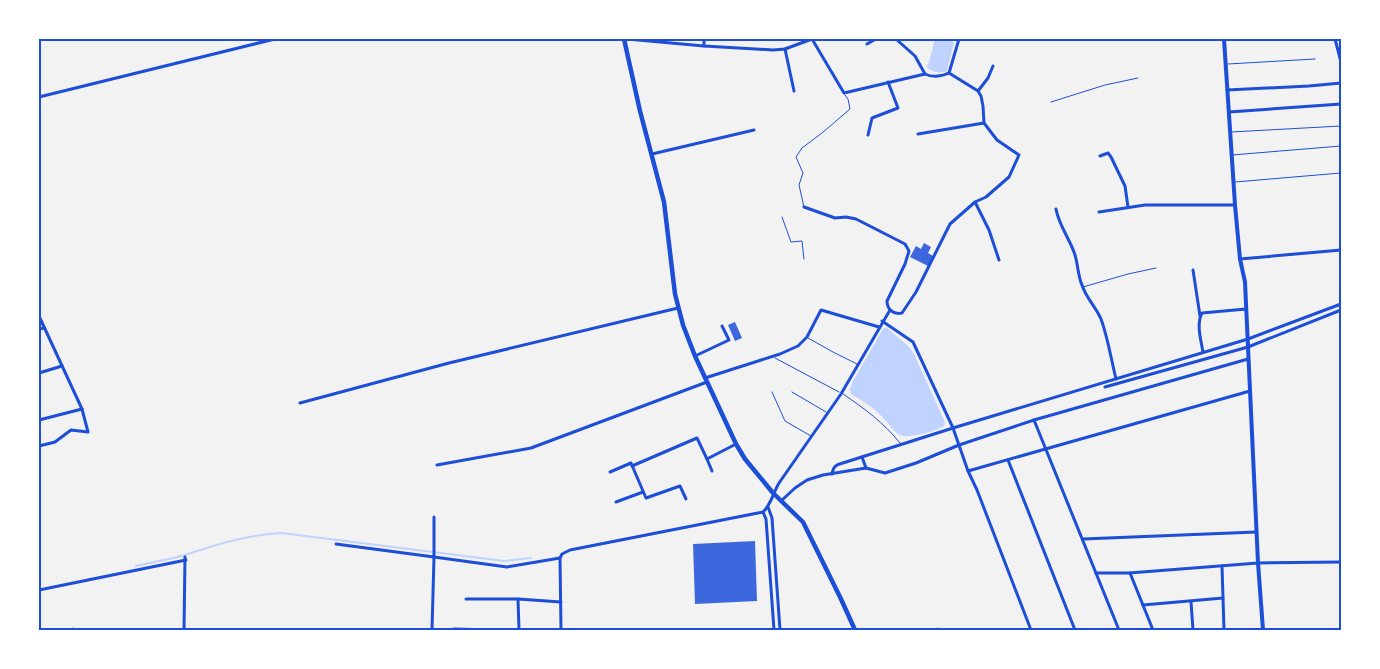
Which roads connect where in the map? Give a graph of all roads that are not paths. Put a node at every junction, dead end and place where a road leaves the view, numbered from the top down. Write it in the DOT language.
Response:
graph roads {
  1 [pos="275,39"];
  2 [pos="626,39"];
  3 [pos="704,39"];
  4 [pos="812,39"];
  5 [pos="876,39"];
  6 [pos="896,39"];
  7 [pos="959,39"];
  8 [pos="1224,39"];
  9 [pos="1335,39"];
  10 [pos="867,44"];
  11 [pos="704,46"];
  12 [pos="785,49"];
  13 [pos="1315,59"];
  14 [pos="1341,62"];
  15 [pos="1226,65"];
  16 [pos="993,66"];
  17 [pos="949,73"];
  18 [pos="925,74"];
  19 [pos="1138,78"];
  20 [pos="888,82"];
  21 [pos="1341,83"];
  22 [pos="1228,90"];
  23 [pos="794,91"];
  24 [pos="978,91"];
  25 [pos="844,93"];
  26 [pos="39,97"];
  27 [pos="1051,102"];
  28 [pos="1341,104"];
  29 [pos="1229,112"];
  30 [pos="984,123"];
  31 [pos="1341,126"];
  32 [pos="754,130"];
  33 [pos="1230,132"];
  34 [pos="918,134"];
  35 [pos="868,135"];
  36 [pos="1341,146"];
  37 [pos="652,154"];
  38 [pos="1232,155"];
  39 [pos="1100,156"];
  40 [pos="1341,173"];
  41 [pos="1234,182"];
  42 [pos="975,202"];
  43 [pos="1235,205"];
  44 [pos="804,207"];
  45 [pos="1128,207"];
  46 [pos="1056,209"];
  47 [pos="1099,212"];
  48 [pos="782,217"];
  49 [pos="1341,250"];
  50 [pos="804,259"];
  51 [pos="1240,259"];
  52 [pos="999,260"];
  53 [pos="1156,268"];
  54 [pos="1193,270"];
  55 [pos="1082,287"];
  56 [pos="1341,304"];
  57 [pos="678,308"];
  58 [pos="1246,309"];
  59 [pos="890,310"];
  60 [pos="1341,310"];
  61 [pos="39,316"];
  62 [pos="1200,316"];
  63 [pos="882,321"];
  64 [pos="722,326"];
  65 [pos="879,327"];
  66 [pos="44,328"];
  67 [pos="39,330"];
  68 [pos="807,337"];
  69 [pos="1248,338"];
  70 [pos="1248,347"];
  71 [pos="1203,352"];
  72 [pos="694,356"];
  73 [pos="772,356"];
  74 [pos="1248,359"];
  75 [pos="858,364"];
  76 [pos="62,366"];
  77 [pos="39,373"];
  78 [pos="1116,379"];
  79 [pos="706,380"];
  80 [pos="1106,387"];
  81 [pos="1251,391"];
  82 [pos="772,392"];
  83 [pos="792,392"];
  84 [pos="842,394"];
  85 [pos="300,402"];
  86 [pos="82,409"];
  87 [pos="828,413"];
  88 [pos="39,420"];
  89 [pos="1034,420"];
  90 [pos="952,428"];
  91 [pos="812,436"];
  92 [pos="736,444"];
  93 [pos="901,444"];
  94 [pos="959,445"];
  95 [pos="39,446"];
  96 [pos="1046,450"];
  97 [pos="862,457"];
  98 [pos="707,460"];
  99 [pos="1008,460"];
  100 [pos="437,465"];
  101 [pos="632,466"];
  102 [pos="866,468"];
  103 [pos="712,471"];
  104 [pos="968,471"];
  105 [pos="610,472"];
  106 [pos="832,474"];
  107 [pos="643,492"];
  108 [pos="773,493"];
  109 [pos="686,499"];
  110 [pos="781,501"];
  111 [pos="616,502"];
  112 [pos="768,508"];
  113 [pos="763,512"];
  114 [pos="434,516"];
  115 [pos="1256,532"];
  116 [pos="1083,539"];
  117 [pos="336,544"];
  118 [pos="434,557"];
  119 [pos="560,558"];
  120 [pos="1341,562"];
  121 [pos="1258,563"];
  122 [pos="1222,566"];
  123 [pos="1096,573"];
  124 [pos="1129,573"];
  125 [pos="39,590"];
  126 [pos="1223,598"];
  127 [pos="466,599"];
  128 [pos="518,599"];
  129 [pos="561,602"];
  130 [pos="1192,602"];
  131 [pos="1143,605"];
  132 [pos="454,629"];
  133 [pos="184,630"];
  134 [pos="432,630"];
  135 [pos="495,630"];
  136 [pos="519,630"];
  137 [pos="561,630"];
  138 [pos="774,630"];
  139 [pos="780,630"];
  140 [pos="855,630"];
  141 [pos="932,630"];
  142 [pos="941,630"];
  143 [pos="1031,630"];
  144 [pos="1075,630"];
  145 [pos="1119,630"];
  146 [pos="1153,630"];
  147 [pos="1193,630"];
  148 [pos="1224,630"];
  149 [pos="1263,630"];
  1 -- 26 [label="street"];
  2 -- 11 [label="street"];
  2 -- 37 [label="main road"];
  3 -- 11 [label="street"];
  4 -- 12 [label="street"];
  4 -- 25 [label="street"];
  5 -- 10 [label="street"];
  6 -- 18 [label="street"];
  7 -- 17 [label="street"];
  8 -- 15 [label="street"];
  9 -- 14 [label="street"];
  11 -- 12 [label="street"];
  12 -- 23 [label="street"];
  13 -- 15 [label="lane"];
  15 -- 22 [label="street"];
  16 -- 24 [label="street"];
  17 -- 18 [label="street"];
  17 -- 24 [label="street"];
  18 -- 20 [label="street"];
  19 -- 27 [label="lane"];
  20 -- 25 [label="street"];
  20 -- 35 [label="street"];
  21 -- 22 [label="street"];
  22 -- 29 [label="street"];
  24 -- 30 [label="street"];
  25 -- 44 [label="lane"];
  28 -- 29 [label="street"];
  29 -- 33 [label="street"];
  30 -- 34 [label="street"];
  30 -- 42 [label="street"];
  31 -- 33 [label="lane"];
  32 -- 37 [label="street"];
  33 -- 38 [label="street"];
  36 -- 38 [label="lane"];
  37 -- 57 [label="main road"];
  38 -- 41 [label="street"];
  39 -- 45 [label="street"];
  40 -- 41 [label="lane"];
  41 -- 43 [label="street"];
  42 -- 52 [label="street"];
  42 -- 59 [label="street"];
  43 -- 45 [label="street"];
  43 -- 51 [label="street"];
  44 -- 59 [label="street"];
  45 -- 47 [label="street"];
  46 -- 55 [label="street"];
  48 -- 50 [label="lane"];
  49 -- 51 [label="street"];
  51 -- 58 [label="street"];
  53 -- 55 [label="lane"];
  54 -- 62 [label="street"];
  55 -- 78 [label="street"];
  56 -- 69 [label="street"];
  57 -- 72 [label="main road"];
  57 -- 85 [label="street"];
  58 -- 62 [label="street"];
  58 -- 69 [label="street"];
  59 -- 63 [label="street"];
  60 -- 70 [label="street"];
  61 -- 66 [label="street"];
  62 -- 71 [label="street"];
  63 -- 65 [label="street"];
  63 -- 90 [label="street"];
  64 -- 72 [label="street"];
  65 -- 68 [label="street"];
  65 -- 75 [label="street"];
  66 -- 67 [label="street"];
  66 -- 76 [label="street"];
  68 -- 73 [label="street"];
  68 -- 75 [label="lane"];
  69 -- 70 [label="street"];
  69 -- 71 [label="street"];
  70 -- 74 [label="street"];
  70 -- 80 [label="street"];
  71 -- 78 [label="street"];
  72 -- 79 [label="main road"];
  73 -- 79 [label="street"];
  73 -- 84 [label="lane"];
  74 -- 81 [label="street"];
  74 -- 89 [label="street"];
  75 -- 84 [label="street"];
  76 -- 77 [label="street"];
  76 -- 86 [label="street"];
  78 -- 90 [label="street"];
  79 -- 92 [label="main road"];
  79 -- 100 [label="street"];
  81 -- 96 [label="street"];
  81 -- 115 [label="street"];
  82 -- 91 [label="lane"];
  83 -- 87 [label="lane"];
  84 -- 87 [label="street"];
  84 -- 93 [label="lane"];
  86 -- 88 [label="street"];
  86 -- 95 [label="street"];
  87 -- 91 [label="street"];
  89 -- 94 [label="street"];
  89 -- 96 [label="street"];
  90 -- 93 [label="street"];
  90 -- 94 [label="street"];
  91 -- 108 [label="street"];
  92 -- 98 [label="street"];
  92 -- 108 [label="main road"];
  93 -- 97 [label="street"];
  94 -- 102 [label="street"];
  94 -- 104 [label="street"];
  96 -- 99 [label="street"];
  96 -- 116 [label="street"];
  97 -- 102 [label="street"];
  97 -- 106 [label="street"];
  98 -- 101 [label="street"];
  98 -- 103 [label="street"];
  99 -- 104 [label="street"];
  99 -- 144 [label="street"];
  101 -- 105 [label="street"];
  101 -- 107 [label="street"];
  102 -- 106 [label="street"];
  104 -- 143 [label="street"];
  106 -- 110 [label="street"];
  107 -- 109 [label="street"];
  107 -- 111 [label="street"];
  108 -- 110 [label="main road"];
  108 -- 112 [label="street"];
  110 -- 140 [label="main road"];
  112 -- 113 [label="street"];
  112 -- 139 [label="street"];
  113 -- 119 [label="street"];
  113 -- 138 [label="street"];
  114 -- 118 [label="street"];
  115 -- 116 [label="street"];
  115 -- 121 [label="street"];
  116 -- 123 [label="street"];
  117 -- 118 [label="street"];
  118 -- 119 [label="street"];
  118 -- 134 [label="street"];
  119 -- 129 [label="street"];
  120 -- 121 [label="street"];
  121 -- 122 [label="street"];
  121 -- 149 [label="street"];
  122 -- 124 [label="street"];
  122 -- 126 [label="street"];
  123 -- 124 [label="street"];
  123 -- 145 [label="street"];
  124 -- 131 [label="street"];
  125 -- 133 [label="street"];
  126 -- 130 [label="street"];
  126 -- 148 [label="street"];
  127 -- 128 [label="street"];
  128 -- 129 [label="street"];
  128 -- 136 [label="street"];
  129 -- 137 [label="street"];
  130 -- 131 [label="street"];
  130 -- 147 [label="street"];
  131 -- 146 [label="street"];
  132 -- 135 [label="street"];
  141 -- 142 [label="lane"];
}
